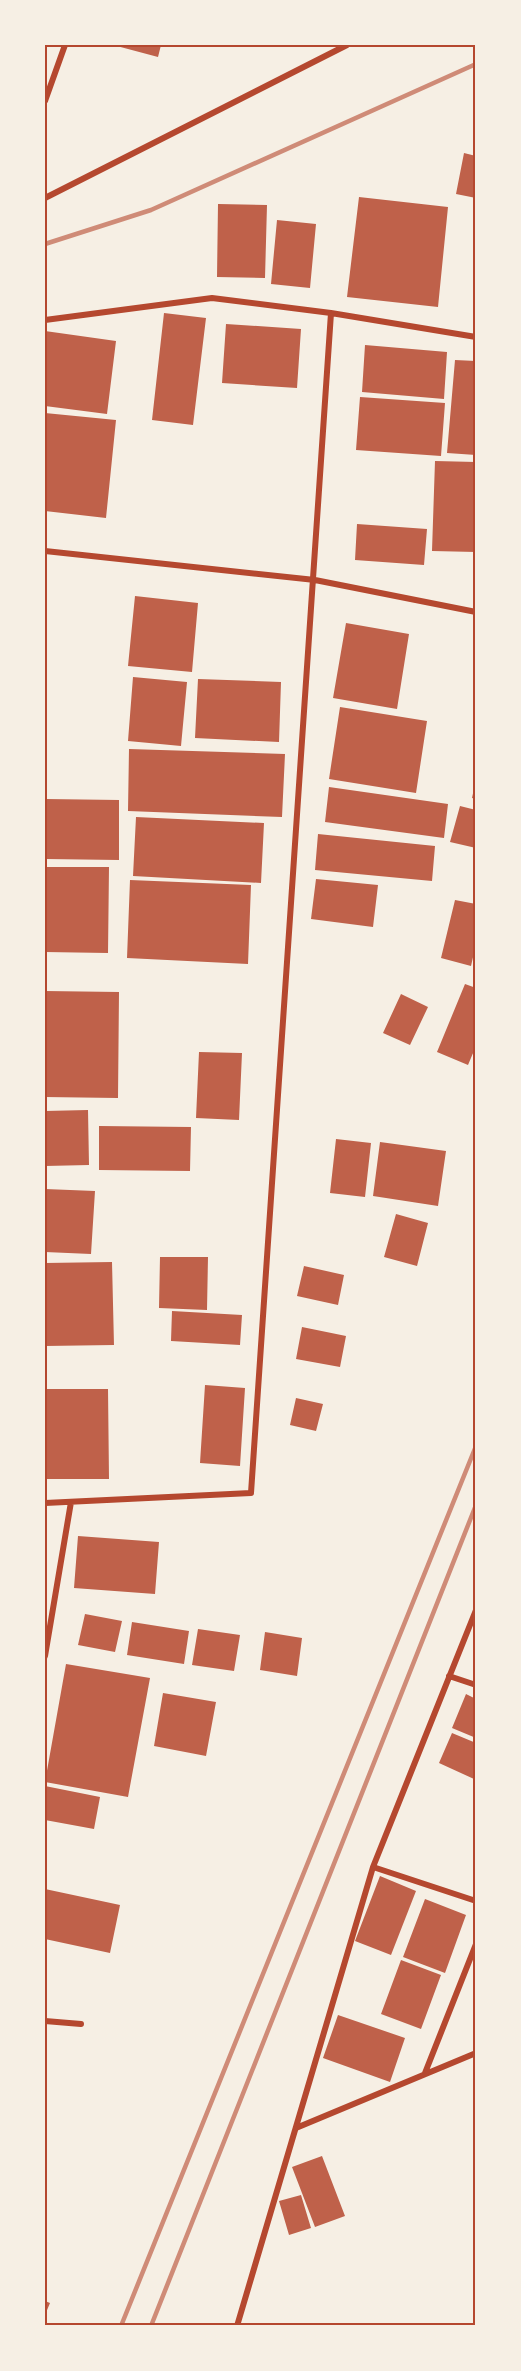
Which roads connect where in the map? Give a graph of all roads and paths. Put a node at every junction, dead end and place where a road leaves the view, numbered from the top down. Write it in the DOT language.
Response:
graph roads {
  1 [pos="65,45"];
  2 [pos="347,45"];
  3 [pos="45,101"];
  4 [pos="45,198"];
  5 [pos="331,313"];
  6 [pos="45,320"];
  7 [pos="476,337"];
  8 [pos="45,551"];
  9 [pos="315,580"];
  10 [pos="476,612"];
  11 [pos="72,1502"];
  12 [pos="45,1503"];
  13 [pos="476,1610"];
  14 [pos="45,1656"];
  15 [pos="449,1676"];
  16 [pos="476,1685"];
  17 [pos="374,1867"];
  18 [pos="476,1901"];
  19 [pos="476,1944"];
  20 [pos="45,2021"];
  21 [pos="81,2024"];
  22 [pos="476,2053"];
  23 [pos="425,2073"];
  24 [pos="296,2128"];
  25 [pos="237,2326"];
  1 -- 3 [label="street"];
  2 -- 4 [label="street"];
  5 -- 6 [label="street"];
  5 -- 7 [label="street"];
  5 -- 9 [label="street"];
  8 -- 9 [label="street"];
  9 -- 10 [label="street"];
  9 -- 11 [label="street"];
  11 -- 12 [label="street"];
  11 -- 14 [label="street"];
  13 -- 15 [label="street"];
  15 -- 16 [label="street"];
  15 -- 17 [label="street"];
  17 -- 18 [label="street"];
  17 -- 24 [label="street"];
  19 -- 23 [label="street"];
  20 -- 21 [label="street"];
  22 -- 23 [label="street"];
  23 -- 24 [label="street"];
  24 -- 25 [label="street"];
}
